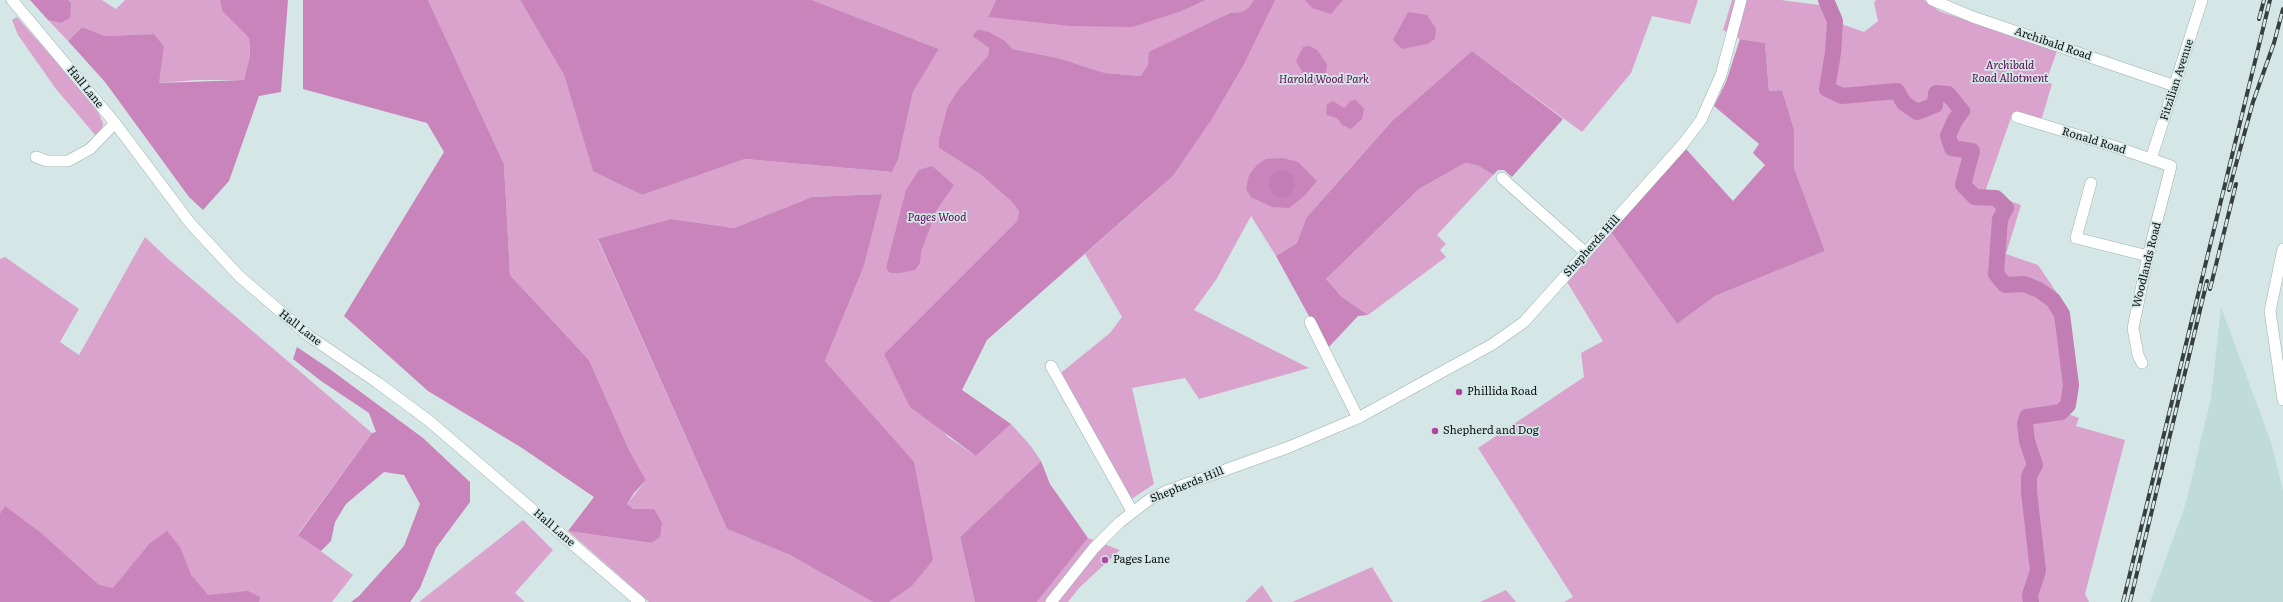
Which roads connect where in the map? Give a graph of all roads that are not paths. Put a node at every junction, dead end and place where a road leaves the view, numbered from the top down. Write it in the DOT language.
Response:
graph roads {
  1 [pos="12,0"];
  2 [pos="1741,0"];
  3 [pos="1932,0"];
  4 [pos="2202,0"];
  5 [pos="2175,86"];
  6 [pos="2017,117"];
  7 [pos="115,123"];
  8 [pos="36,157"];
  9 [pos="2151,159"];
  10 [pos="2171,166"];
  11 [pos="1502,178"];
  12 [pos="2092,183"];
  13 [pos="2283,249"];
  14 [pos="1586,253"];
  15 [pos="2148,256"];
  16 [pos="1310,322"];
  17 [pos="2142,363"];
  18 [pos="1051,366"];
  19 [pos="2283,400"];
  20 [pos="1358,418"];
  21 [pos="1132,511"];
  22 [pos="640,602"];
  23 [pos="1051,602"];
  1 -- 7 [label="street, Hall Lane"];
  2 -- 14 [label="street, Shepherds Hill"];
  3 -- 5 [label="street, Archibald Road"];
  4 -- 5 [label="street, Fitzilian Avenue"];
  5 -- 9 [label="street, Fitzilian Avenue"];
  6 -- 9 [label="street, Ronald Road"];
  7 -- 8 [label="street"];
  7 -- 22 [label="street, Hall Lane"];
  9 -- 10 [label="street, Ronald Road"];
  10 -- 15 [label="street, Woodlands Road"];
  11 -- 14 [label="street"];
  12 -- 15 [label="street"];
  13 -- 19 [label="street"];
  14 -- 20 [label="street, Shepherds Hill"];
  15 -- 17 [label="street, Woodlands Road"];
  16 -- 20 [label="street"];
  18 -- 21 [label="street"];
  20 -- 21 [label="street, Shepherds Hill"];
  21 -- 23 [label="street, Shepherds Hill"];
}
